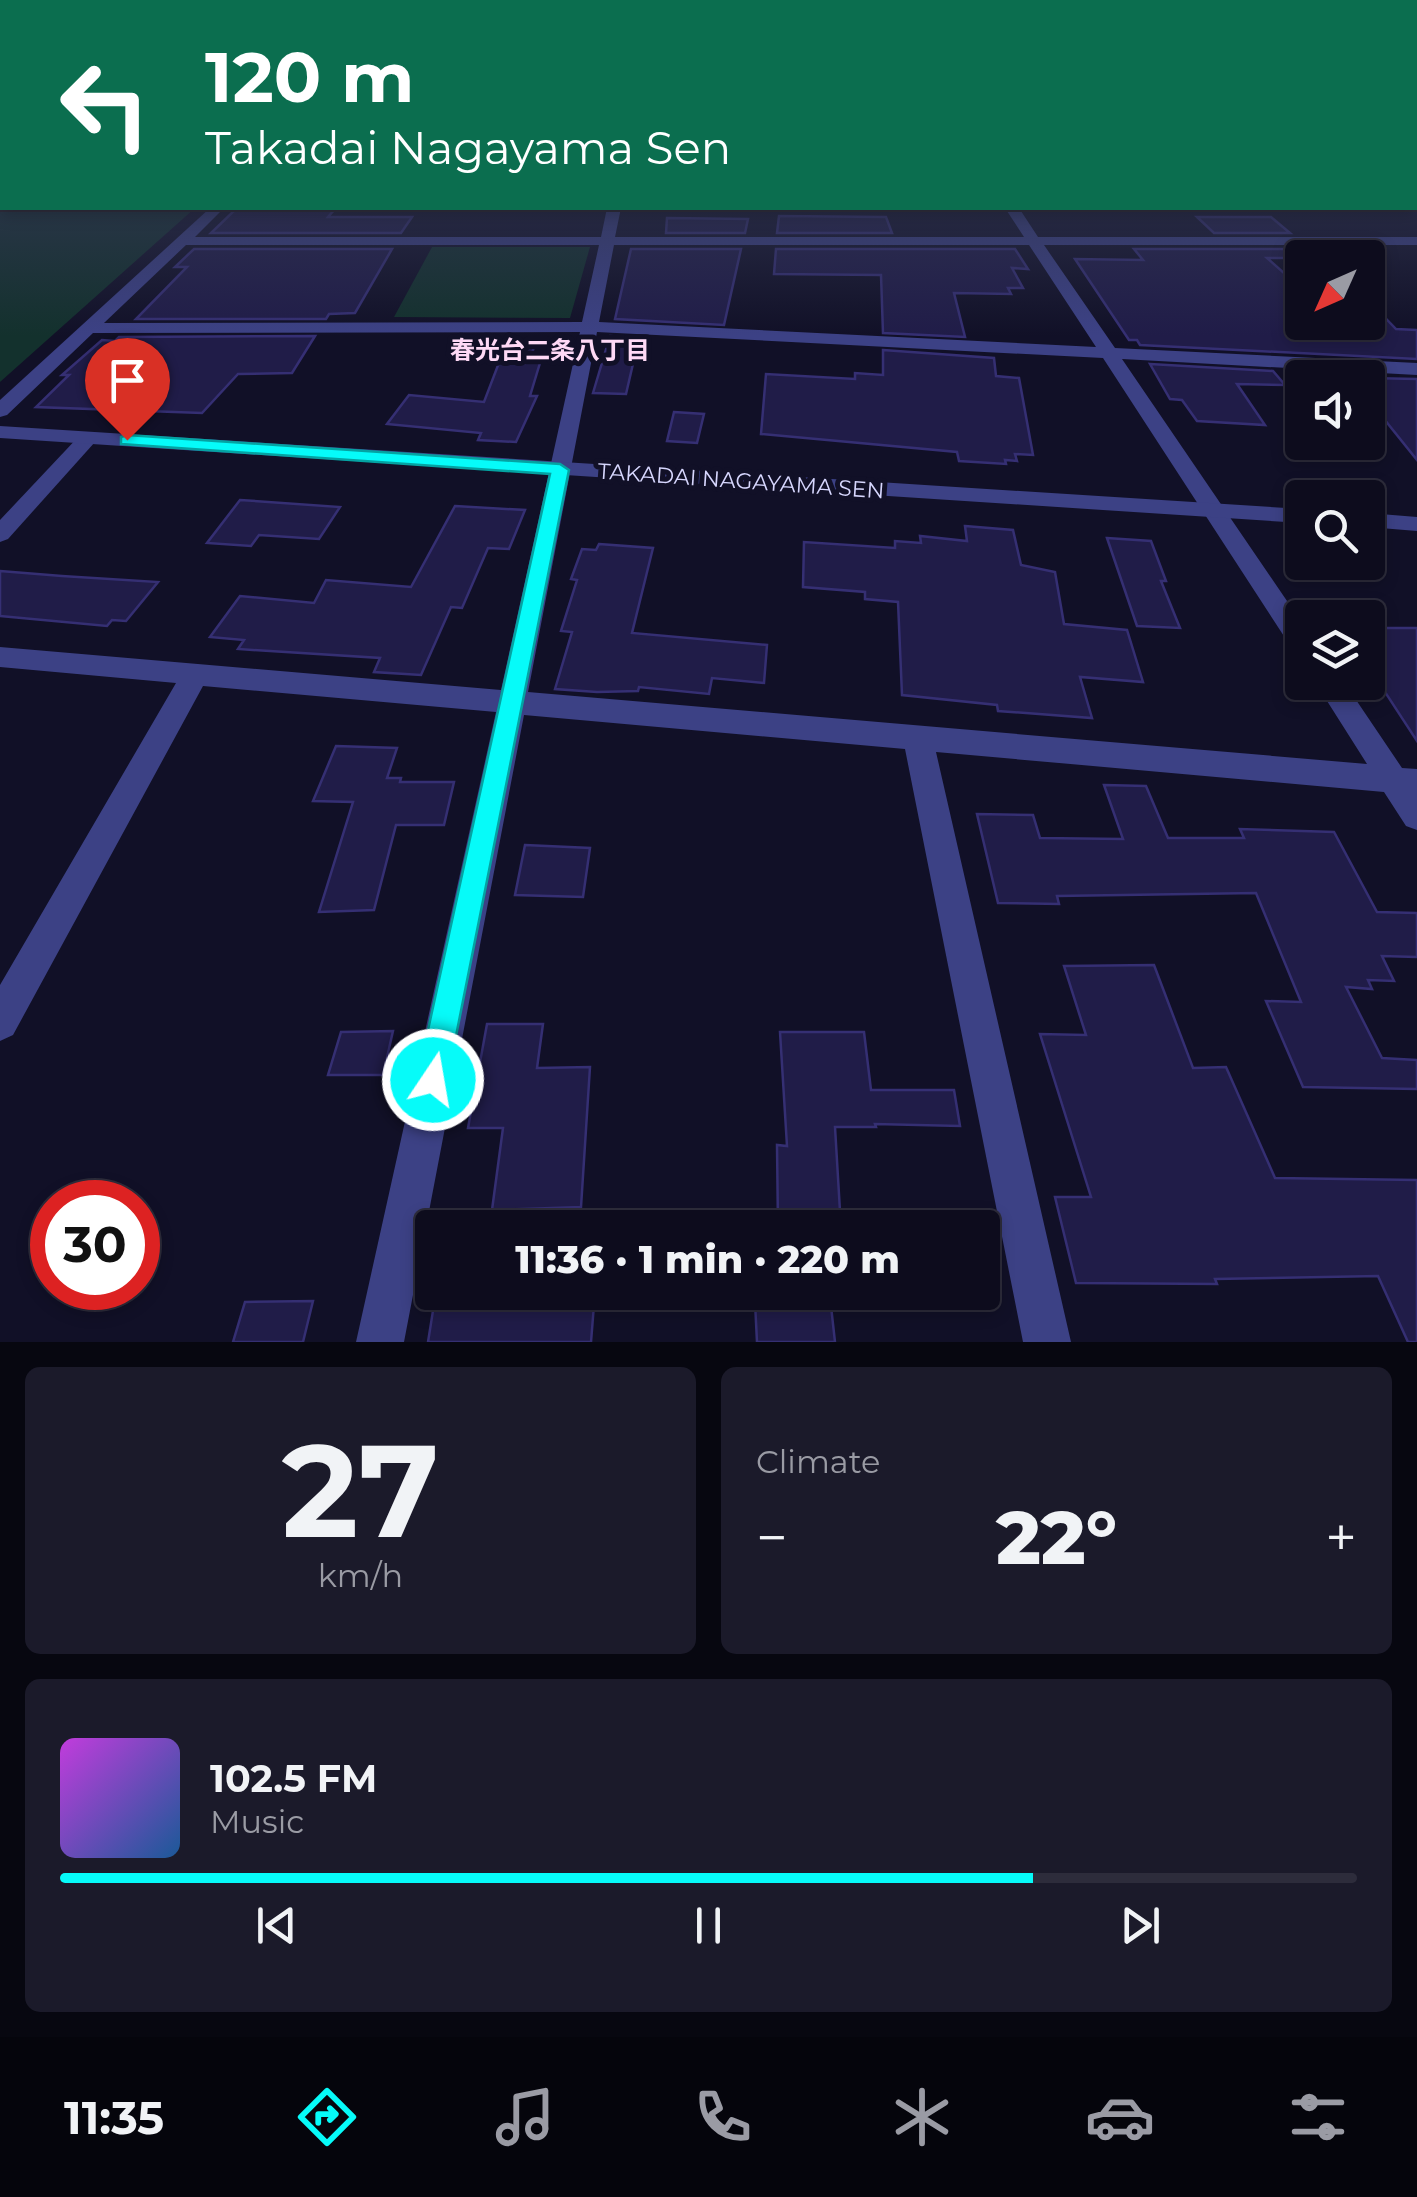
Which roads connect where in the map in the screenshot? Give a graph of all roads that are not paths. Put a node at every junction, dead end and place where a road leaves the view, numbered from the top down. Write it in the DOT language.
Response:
graph roads {
  1 [pos="213,211"];
  2 [pos="613,211"];
  3 [pos="1014,211"];
  4 [pos="181,241"];
  5 [pos="607,241"];
  6 [pos="1034,241"];
  7 [pos="1417,241"];
  8 [pos="591,327"];
  9 [pos="90,328"];
  10 [pos="1108,353"];
  11 [pos="1417,369"];
  12 [pos="0,411"];
  13 [pos="0,432"];
  14 [pos="88,438"];
  15 [pos="560,470"];
  16 [pos="1212,510"];
  17 [pos="1285,515"];
  18 [pos="1385,521"];
  19 [pos="1417,524"];
  20 [pos="0,534"];
  21 [pos="1285,619"];
  22 [pos="0,658"];
  23 [pos="195,674"];
  24 [pos="1343,700"];
  25 [pos="510,704"];
  26 [pos="918,739"];
  27 [pos="1406,781"];
  28 [pos="1417,816"];
  29 [pos="0,1022"];
  30 [pos="380,1342"];
  31 [pos="1047,1342"];
  1 -- 4 [label="street"];
  2 -- 5 [label="street"];
  3 -- 6 [label="street"];
  4 -- 5 [label="street"];
  4 -- 9 [label="street"];
  5 -- 6 [label="street"];
  5 -- 8 [label="street"];
  6 -- 7 [label="street"];
  6 -- 10 [label="street"];
  8 -- 9 [label="street"];
  8 -- 10 [label="street"];
  8 -- 15 [label="street"];
  9 -- 12 [label="street"];
  10 -- 11 [label="street"];
  10 -- 16 [label="street"];
  13 -- 14 [label="street, TAKADAI NAGAYAMA SEN"];
  14 -- 15 [label="street, TAKADAI NAGAYAMA SEN"];
  14 -- 20 [label="street"];
  15 -- 16 [label="street, TAKADAI NAGAYAMA SEN"];
  15 -- 25 [label="street"];
  16 -- 17 [label="street, TAKADAI NAGAYAMA SEN"];
  16 -- 21 [label="street"];
  18 -- 19 [label="street"];
  22 -- 23 [label="street"];
  23 -- 25 [label="street"];
  23 -- 29 [label="street"];
  24 -- 27 [label="street"];
  25 -- 26 [label="street"];
  25 -- 30 [label="street"];
  26 -- 27 [label="street"];
  26 -- 31 [label="street"];
  27 -- 28 [label="street"];
}
